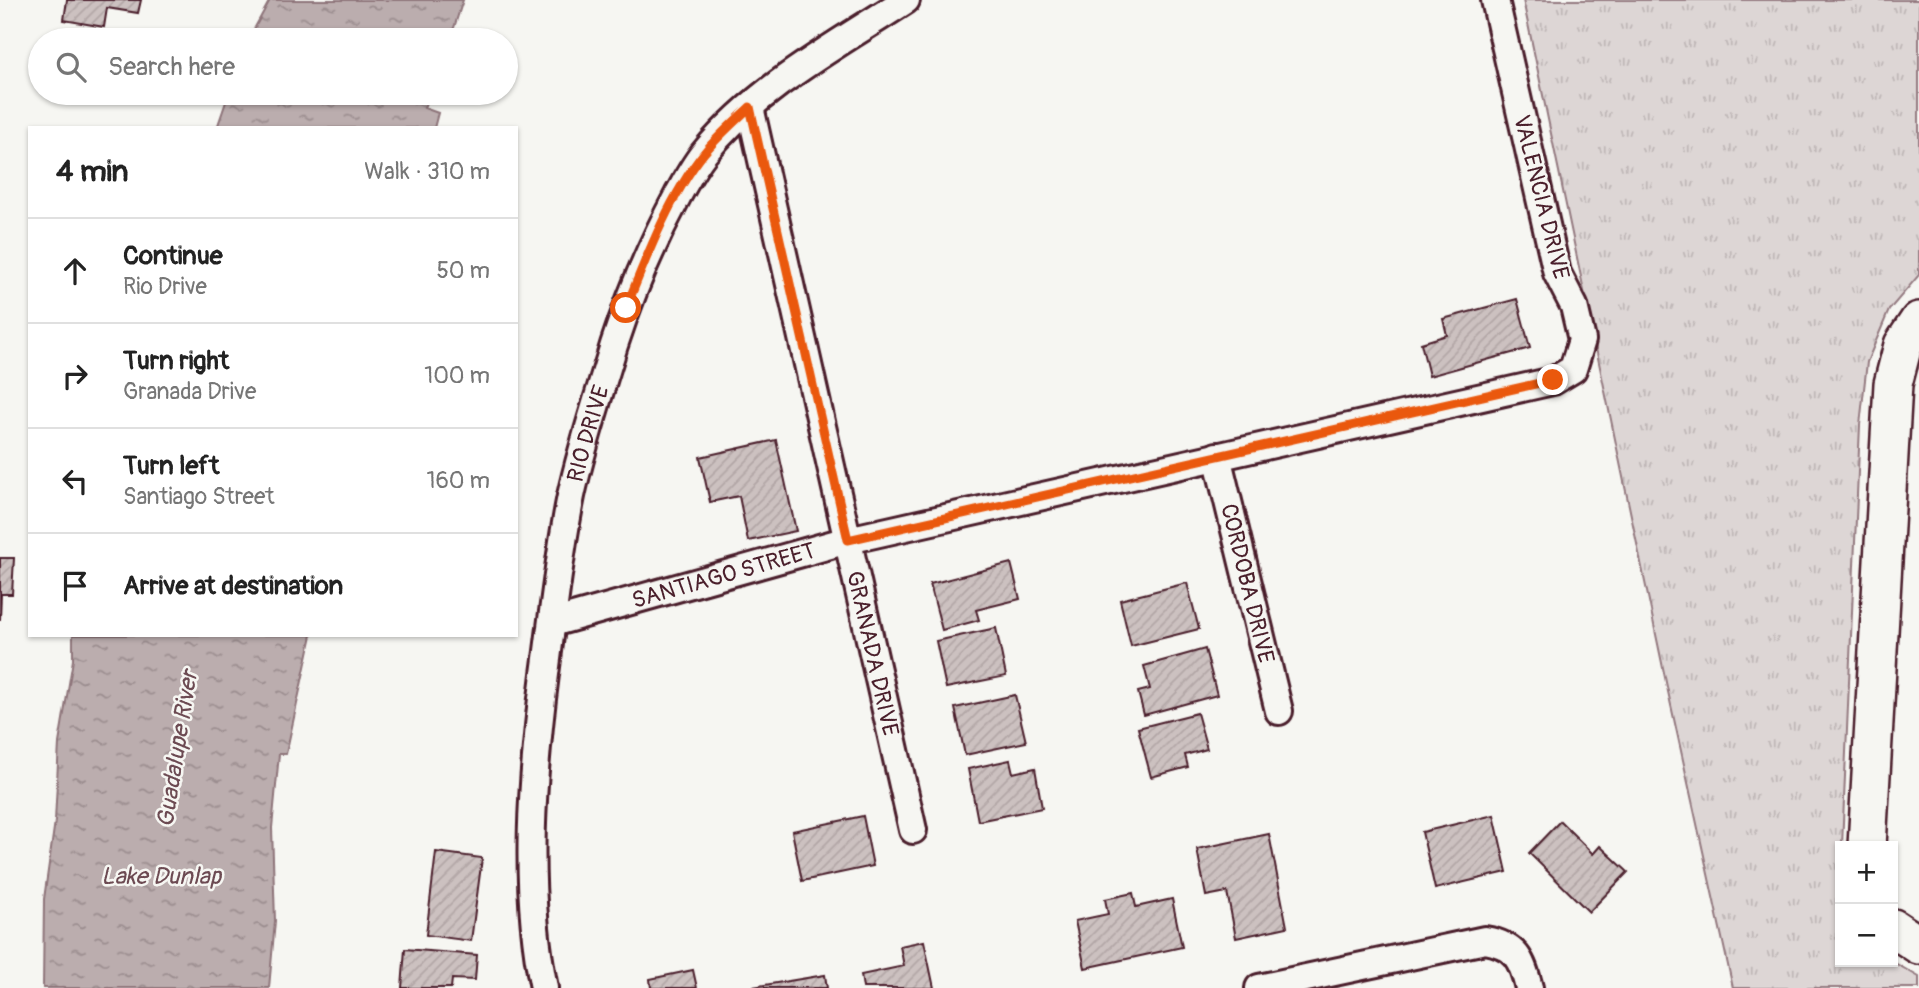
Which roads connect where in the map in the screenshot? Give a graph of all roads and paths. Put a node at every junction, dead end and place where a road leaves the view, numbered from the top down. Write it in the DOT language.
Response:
graph roads {
  1 [pos="906,0"];
  2 [pos="1495,0"];
  3 [pos="750,107"];
  4 [pos="1919,321"];
  5 [pos="1553,380"];
  6 [pos="1217,456"];
  7 [pos="848,540"];
  8 [pos="552,623"];
  9 [pos="1279,711"];
  10 [pos="913,830"];
  11 [pos="1867,841"];
  12 [pos="1898,931"];
  13 [pos="1919,945"];
  14 [pos="544,988"];
  15 [pos="1259,988"];
  16 [pos="1529,988"];
  1 -- 3 [label="street, RIO DRIVE"];
  2 -- 5 [label="street, VALENCIA DRIVE"];
  3 -- 7 [label="street, GRANADA DRIVE"];
  3 -- 8 [label="street, RIO DRIVE"];
  4 -- 11 [label="main road"];
  5 -- 6 [label="street, SANTIAGO STREET"];
  6 -- 7 [label="street, SANTIAGO STREET"];
  6 -- 9 [label="street, CORDOBA DRIVE"];
  7 -- 8 [label="street, SANTIAGO STREET"];
  7 -- 10 [label="street, GRANADA DRIVE"];
  8 -- 14 [label="street, RIO DRIVE"];
  12 -- 13 [label="main road"];
  15 -- 16 [label="street"];
}
